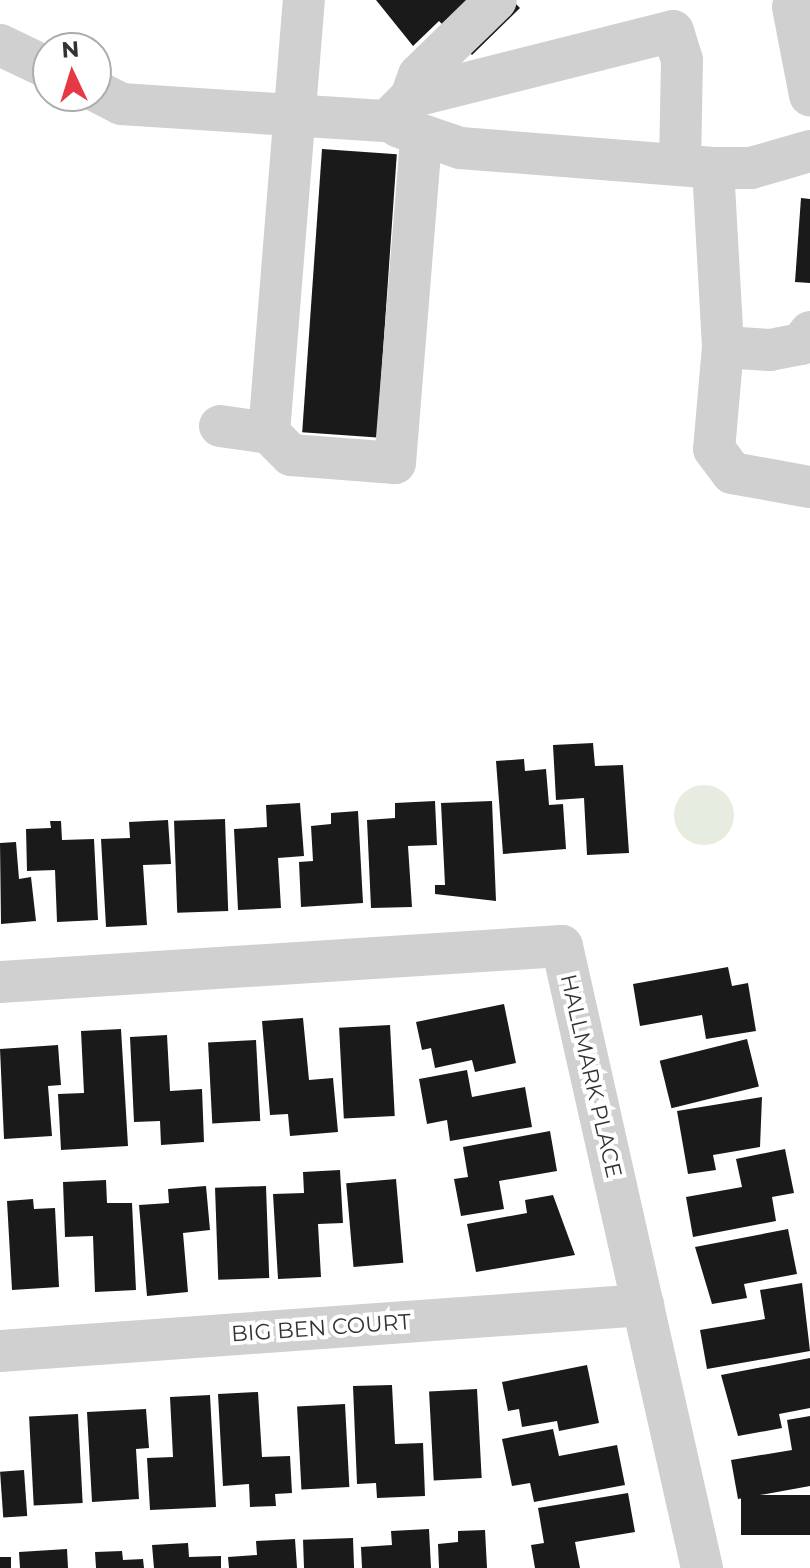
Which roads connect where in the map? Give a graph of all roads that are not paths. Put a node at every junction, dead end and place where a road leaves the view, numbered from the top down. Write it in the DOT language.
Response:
graph roads {
  1 [pos="304,0"];
  2 [pos="496,0"];
  3 [pos="793,7"];
  4 [pos="0,45"];
  5 [pos="28,62"];
  6 [pos="810,95"];
  7 [pos="112,99"];
  8 [pos="294,114"];
  9 [pos="406,119"];
  10 [pos="810,151"];
  11 [pos="697,166"];
  12 [pos="810,332"];
  13 [pos="723,347"];
  14 [pos="220,426"];
  15 [pos="269,433"];
  16 [pos="810,487"];
  17 [pos="0,982"];
  18 [pos="643,1305"];
  19 [pos="0,1351"];
  20 [pos="702,1568"];
  1 -- 8 [label="street"];
  2 -- 9 [label="street"];
  3 -- 6 [label="street"];
  4 -- 5 [label="street"];
  7 -- 8 [label="street"];
  8 -- 9 [label="street"];
  8 -- 15 [label="street"];
  9 -- 11 [label="street"];
  9 -- 11 [label="street"];
  9 -- 15 [label="street"];
  10 -- 11 [label="street"];
  11 -- 13 [label="street"];
  12 -- 13 [label="street"];
  13 -- 16 [label="street"];
  14 -- 15 [label="street"];
  17 -- 18 [label="street, HALLMARK PLACE"];
  18 -- 19 [label="street, BIG BEN COURT"];
  18 -- 20 [label="street, HALLMARK PLACE"];
}
